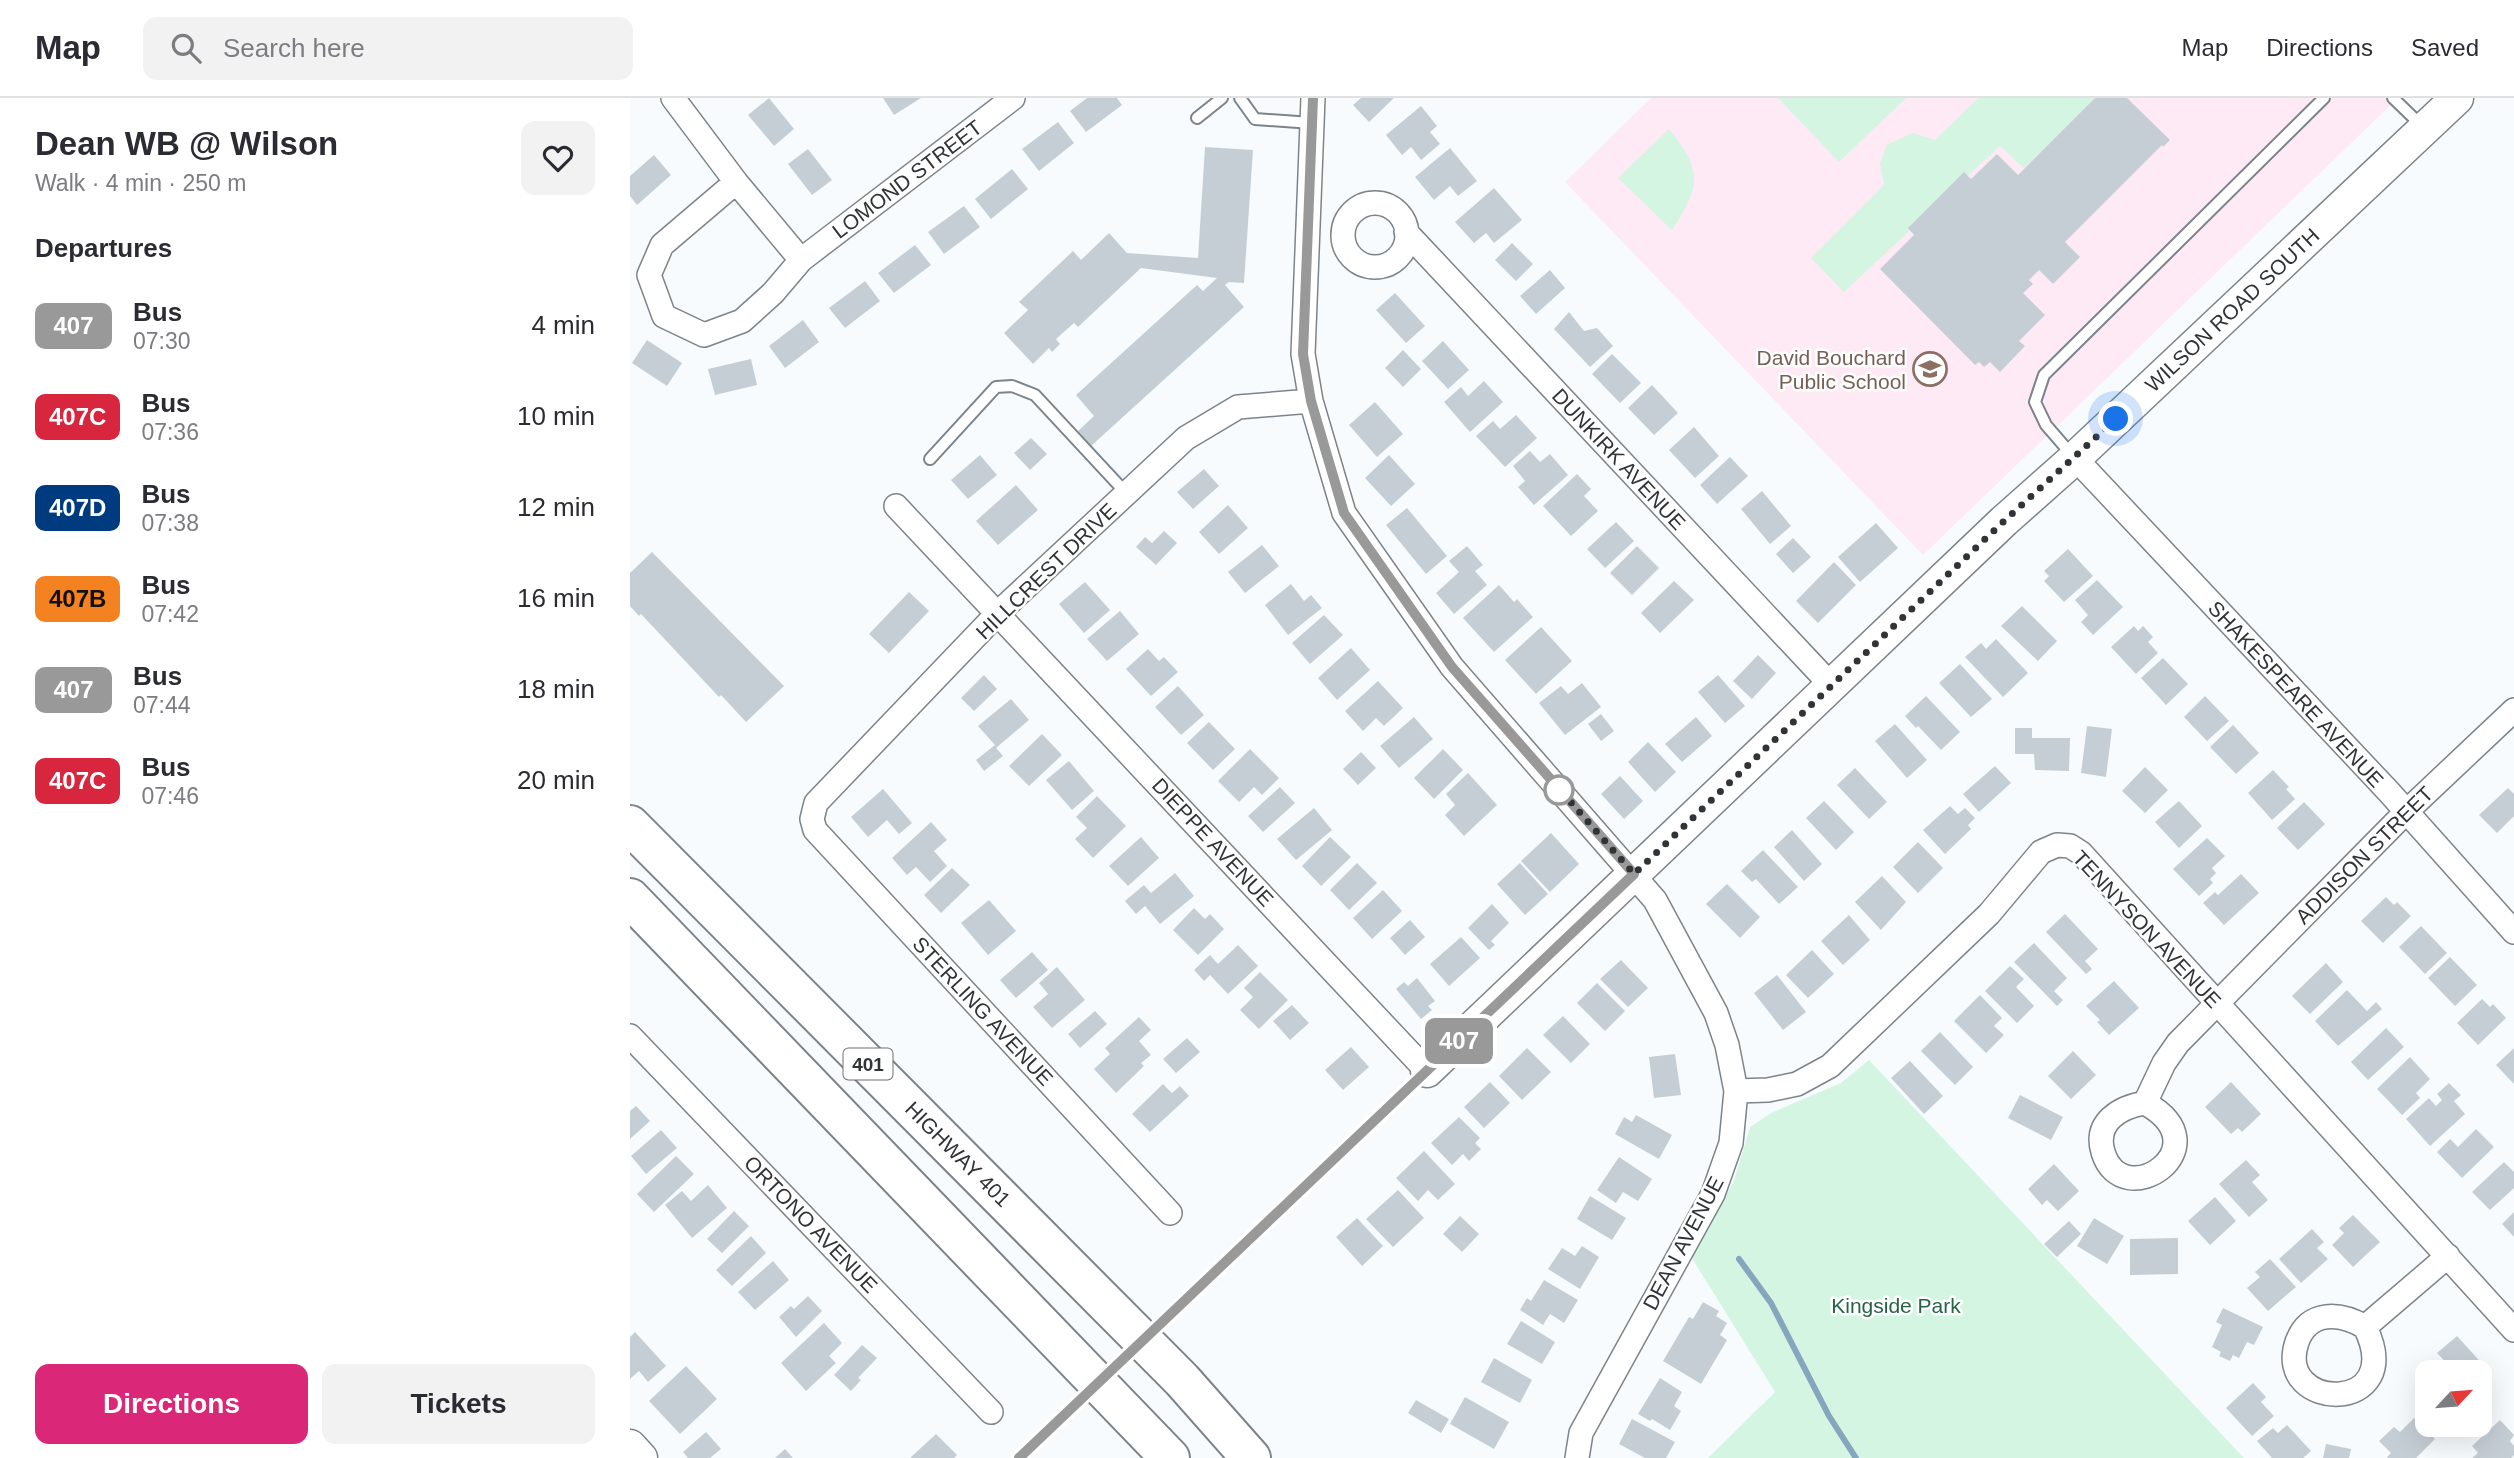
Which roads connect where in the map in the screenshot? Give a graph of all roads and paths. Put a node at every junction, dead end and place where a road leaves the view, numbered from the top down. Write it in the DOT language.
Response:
graph roads {
  1 [pos="673,98"];
  2 [pos="1013,98"];
  3 [pos="1222,98"];
  4 [pos="1240,98"];
  5 [pos="1313,98"];
  6 [pos="2324,98"];
  7 [pos="2393,98"];
  8 [pos="2457,98"];
  9 [pos="1196,118"];
  10 [pos="1312,123"];
  11 [pos="2425,129"];
  12 [pos="736,182"];
  13 [pos="1406,232"];
  14 [pos="801,260"];
  15 [pos="1311,401"];
  16 [pos="2075,458"];
  17 [pos="930,459"];
  18 [pos="1127,494"];
  19 [pos="897,506"];
  20 [pos="998,613"];
  21 [pos="1832,685"];
  22 [pos="2514,710"];
  23 [pos="816,803"];
  24 [pos="2406,812"];
  25 [pos="630,825"];
  26 [pos="1634,874"];
  27 [pos="630,898"];
  28 [pos="2514,932"];
  29 [pos="2217,1002"];
  30 [pos="630,1036"];
  31 [pos="1427,1071"];
  32 [pos="1736,1091"];
  33 [pos="2145,1103"];
  34 [pos="1170,1213"];
  35 [pos="2448,1256"];
  36 [pos="2365,1327"];
  37 [pos="2514,1330"];
  38 [pos="991,1412"];
  39 [pos="630,1446"];
  40 [pos="641,1458"];
  41 [pos="1170,1458"];
  42 [pos="1251,1458"];
  43 [pos="1577,1458"];
  1 -- 12 [label="street"];
  2 -- 14 [label="street, LOMOND STREET"];
  3 -- 9 [label="lane"];
  4 -- 10 [label="lane"];
  5 -- 10 [label="street, DEAN AVENUE"];
  6 -- 16 [label="lane"];
  7 -- 11 [label="lane"];
  8 -- 11 [label="main road, WILSON ROAD SOUTH"];
  10 -- 15 [label="street, DEAN AVENUE"];
  11 -- 16 [label="main road, WILSON ROAD SOUTH"];
  12 -- 14 [label="street"];
  12 -- 14 [label="street"];
  13 -- 21 [label="street, DUNKIRK AVENUE"];
  15 -- 18 [label="street, HILLCREST DRIVE"];
  15 -- 26 [label="street, DEAN AVENUE"];
  16 -- 21 [label="main road, WILSON ROAD SOUTH"];
  16 -- 24 [label="street, SHAKESPEARE AVENUE"];
  17 -- 18 [label="lane"];
  18 -- 20 [label="street, HILLCREST DRIVE"];
  19 -- 20 [label="street, DIEPPE AVENUE"];
  20 -- 23 [label="street, HILLCREST DRIVE"];
  20 -- 31 [label="street, DIEPPE AVENUE"];
  21 -- 26 [label="main road, WILSON ROAD SOUTH"];
  22 -- 24 [label="street, ADDISON STREET"];
  23 -- 34 [label="street, STERLING AVENUE"];
  24 -- 28 [label="street, SHAKESPEARE AVENUE"];
  24 -- 29 [label="street, ADDISON STREET"];
  25 -- 42 [label="highway, HIGHWAY 401 / 401"];
  26 -- 31 [label="main road, WILSON ROAD SOUTH"];
  26 -- 32 [label="street, DEAN AVENUE"];
  27 -- 41 [label="highway, 401"];
  29 -- 32 [label="street, TENNYSON AVENUE"];
  29 -- 33 [label="street, ADDISON STREET"];
  29 -- 35 [label="street, TENNYSON AVENUE"];
  30 -- 38 [label="street, ORTONO AVENUE"];
  32 -- 43 [label="street, DEAN AVENUE"];
  35 -- 36 [label="street"];
  35 -- 37 [label="street, TENNYSON AVENUE"];
  39 -- 40 [label="main road"];
}
